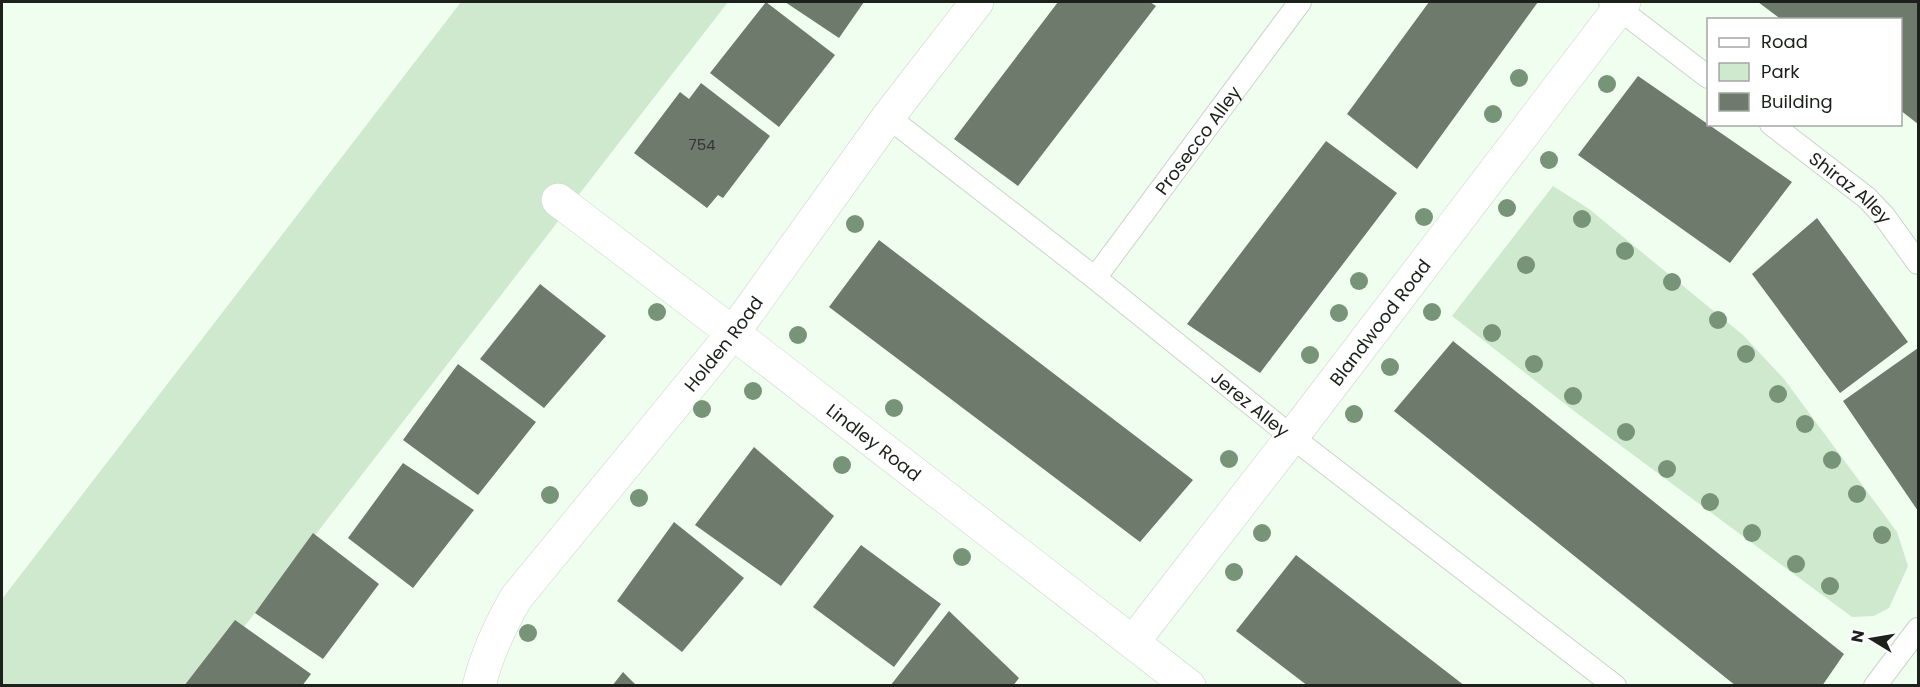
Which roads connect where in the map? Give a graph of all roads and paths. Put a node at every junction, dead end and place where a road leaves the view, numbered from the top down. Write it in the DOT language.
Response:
graph roads {
  1 [pos="977,2"];
  2 [pos="1300,2"];
  3 [pos="1618,4"];
  4 [pos="1707,76"];
  5 [pos="888,117"];
  6 [pos="1774,126"];
  7 [pos="558,200"];
  8 [pos="1918,263"];
  9 [pos="1095,278"];
  10 [pos="733,333"];
  11 [pos="1292,437"];
  12 [pos="1918,629"];
  13 [pos="1133,642"];
  14 [pos="479,686"];
  15 [pos="1189,686"];
  16 [pos="1615,686"];
  17 [pos="1875,686"];
  1 -- 5 [label="street, Holden Road"];
  2 -- 9 [label="lane, Prosecco Alley"];
  3 -- 4 [label="lane"];
  3 -- 11 [label="street, Blandwood Road"];
  5 -- 9 [label="lane, Jerez Alley"];
  5 -- 10 [label="street, Holden Road"];
  6 -- 8 [label="lane, Shiraz Alley"];
  7 -- 10 [label="street, Lindley Road"];
  9 -- 11 [label="lane, Jerez Alley"];
  10 -- 13 [label="street, Lindley Road"];
  10 -- 14 [label="street, Holden Road"];
  11 -- 13 [label="street, Blandwood Road"];
  11 -- 16 [label="lane, Jerez Alley"];
  12 -- 17 [label="lane"];
  13 -- 15 [label="street, Lindley Road"];
}
